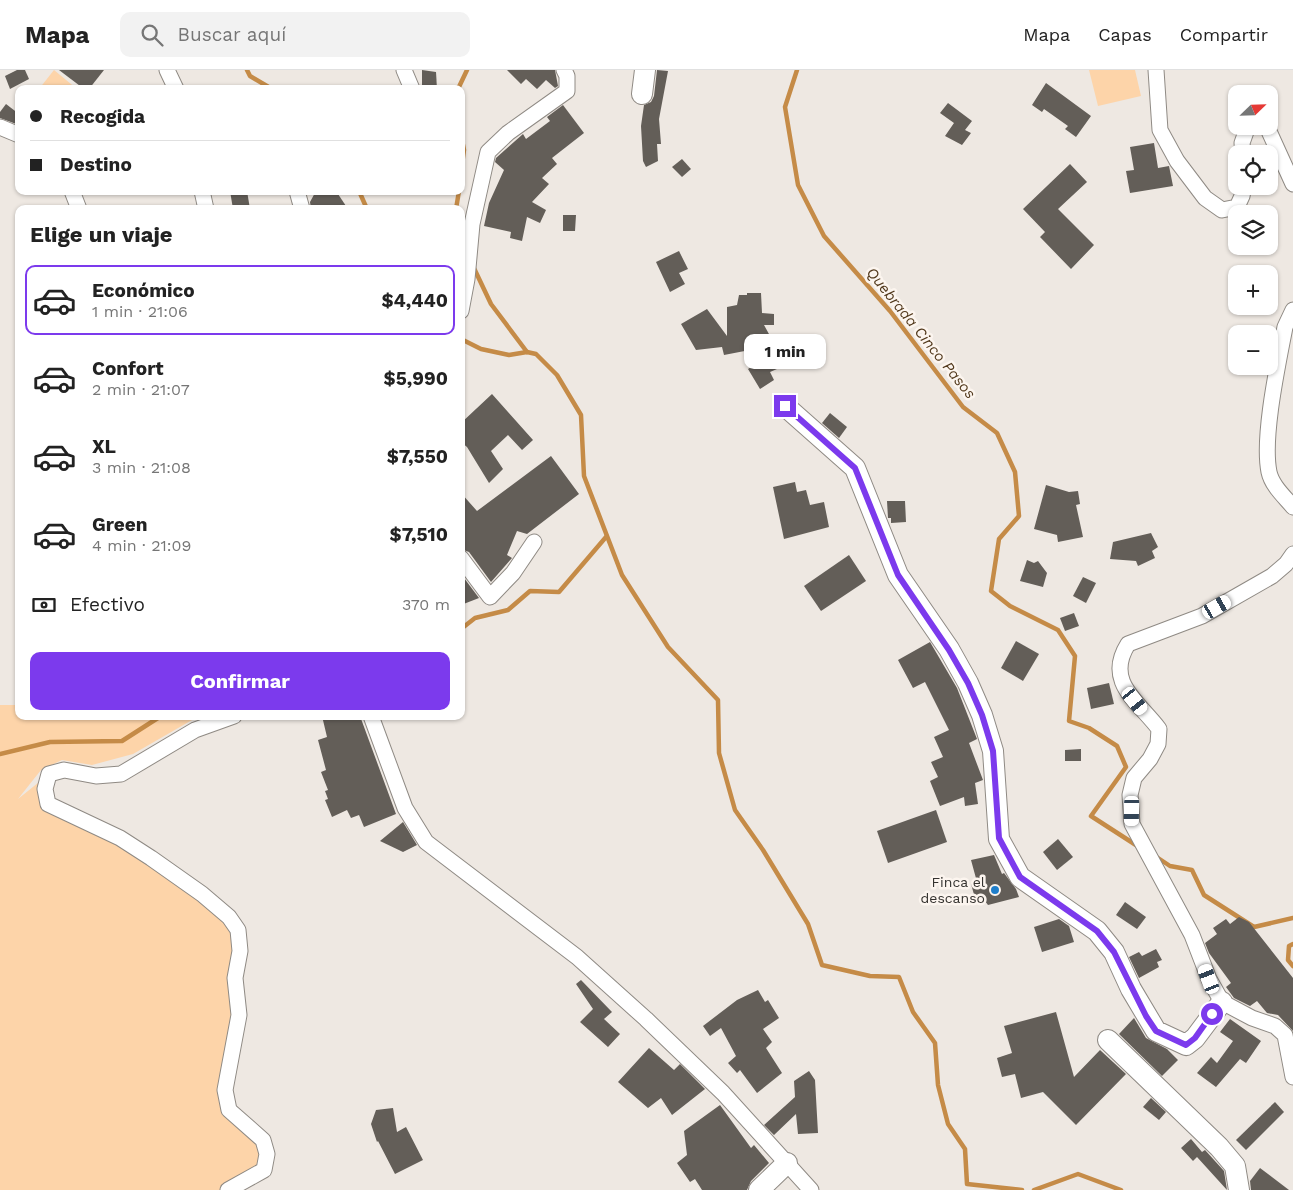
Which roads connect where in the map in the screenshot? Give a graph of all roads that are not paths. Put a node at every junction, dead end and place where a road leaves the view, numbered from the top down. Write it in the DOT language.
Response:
graph roads {
  1 [pos="168,70"];
  2 [pos="404,70"];
  3 [pos="564,70"];
  4 [pos="645,70"];
  5 [pos="1156,70"];
  6 [pos="174,85"];
  7 [pos="410,85"];
  8 [pos="642,94"];
  9 [pos="0,127"];
  10 [pos="15,133"];
  11 [pos="1271,135"];
  12 [pos="1293,184"];
  13 [pos="1242,195"];
  14 [pos="465,290"];
  15 [pos="1293,310"];
  16 [pos="785,406"];
  17 [pos="1293,507"];
  18 [pos="534,542"];
  19 [pos="1293,554"];
  20 [pos="465,563"];
  21 [pos="223,720"];
  22 [pos="373,720"];
  23 [pos="1222,1002"];
  24 [pos="1108,1040"];
  25 [pos="1293,1077"];
  26 [pos="787,1163"];
  27 [pos="228,1190"];
  28 [pos="759,1190"];
  29 [pos="811,1190"];
  30 [pos="1239,1190"];
  1 -- 6 [label="street"];
  2 -- 7 [label="street"];
  3 -- 14 [label="street"];
  4 -- 8 [label="street"];
  5 -- 13 [label="street"];
  9 -- 10 [label="street"];
  11 -- 12 [label="street"];
  15 -- 17 [label="street"];
  16 -- 23 [label="street"];
  18 -- 20 [label="street"];
  19 -- 23 [label="street"];
  21 -- 27 [label="street"];
  22 -- 26 [label="street"];
  23 -- 25 [label="street"];
  24 -- 30 [label="street"];
  26 -- 28 [label="street"];
  26 -- 29 [label="street"];
}
